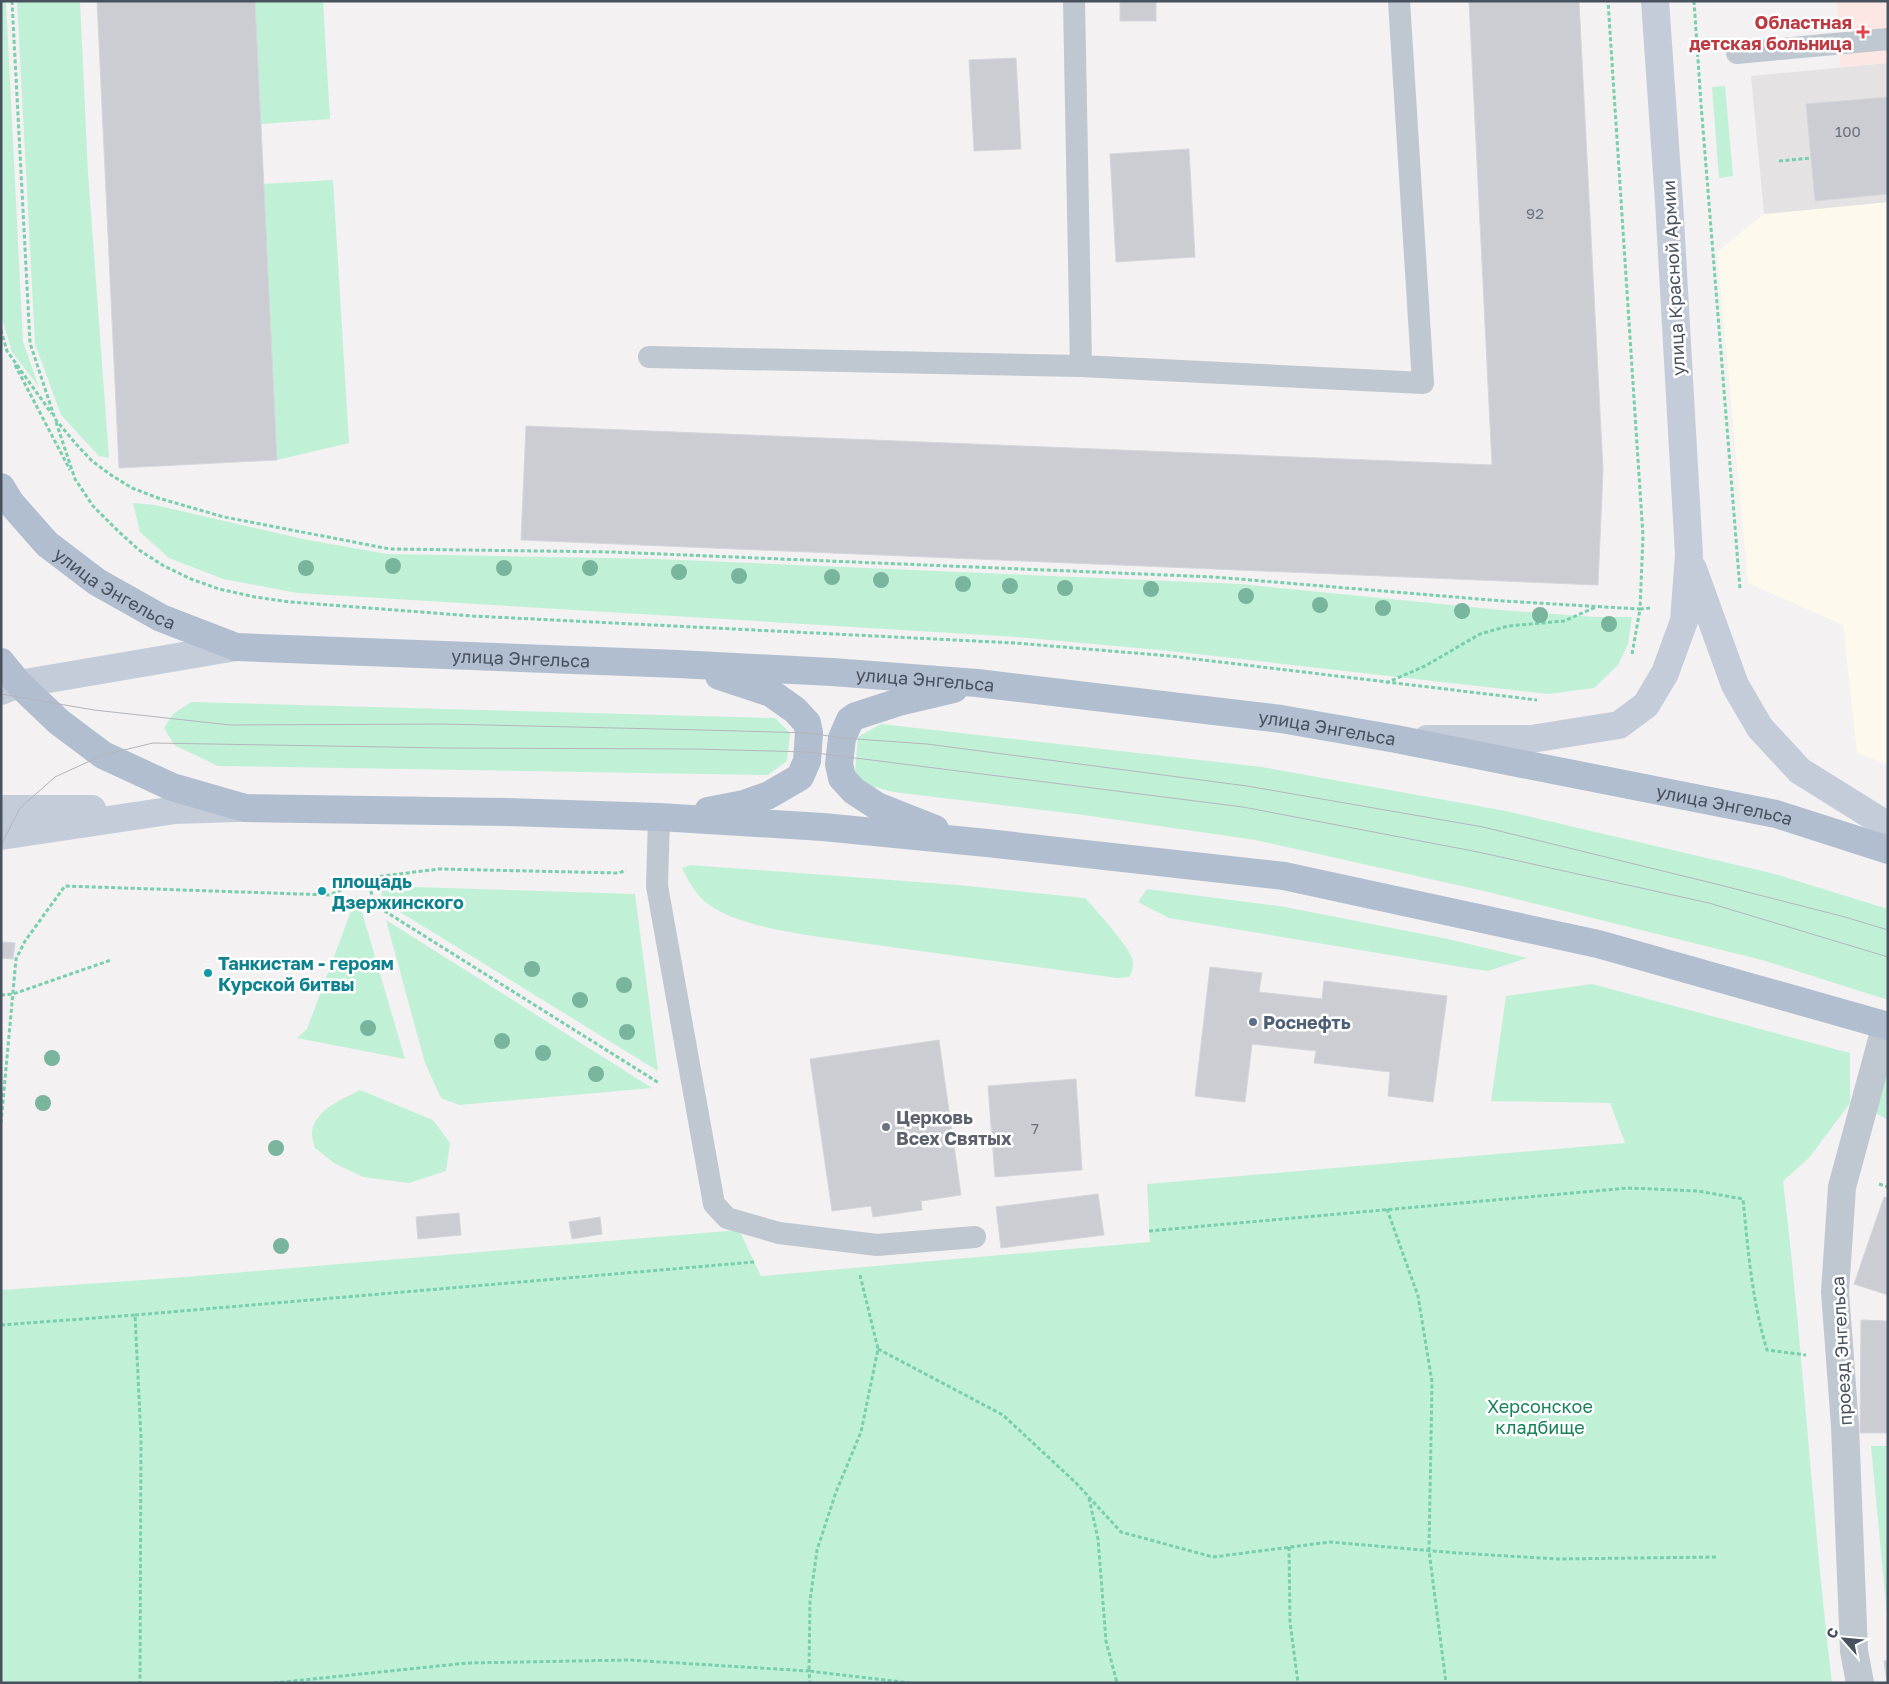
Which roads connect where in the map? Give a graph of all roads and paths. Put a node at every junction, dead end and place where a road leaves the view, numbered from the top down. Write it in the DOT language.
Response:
graph roads {
  1 [pos="12,1"];
  2 [pos="1074,1"];
  3 [pos="1400,1"];
  4 [pos="1608,1"];
  5 [pos="1655,1"];
  6 [pos="1694,1"];
  7 [pos="1888,38"];
  8 [pos="1737,53"];
  9 [pos="1811,158"];
  10 [pos="1779,161"];
  11 [pos="1,330"];
  12 [pos="8,351"];
  13 [pos="649,357"];
  14 [pos="1081,366"];
  15 [pos="55,419"];
  16 [pos="75,479"];
  17 [pos="1,487"];
  18 [pos="1689,555"];
  19 [pos="1740,595"];
  20 [pos="1596,607"];
  21 [pos="1640,609"];
  22 [pos="236,647"];
  23 [pos="1632,655"];
  24 [pos="1,662"];
  25 [pos="678,664"];
  26 [pos="977,683"];
  27 [pos="1386,683"];
  28 [pos="10,688"];
  29 [pos="1539,701"];
  30 [pos="1396,739"];
  31 [pos="245,808"];
  32 [pos="1,809"];
  33 [pos="175,810"];
  34 [pos="659,817"];
  35 [pos="1888,826"];
  36 [pos="1,836"];
  37 [pos="964,841"];
  38 [pos="1888,850"];
  39 [pos="657,856"];
  40 [pos="368,878"];
  41 [pos="111,960"];
  42 [pos="13,994"];
  43 [pos="1,995"];
  44 [pos="1887,1025"];
  45 [pos="695,1099"];
  46 [pos="1,1123"];
  47 [pos="1387,1210"];
  48 [pos="1149,1231"];
  49 [pos="975,1236"];
  50 [pos="758,1261"];
  51 [pos="858,1269"];
  52 [pos="135,1315"];
  53 [pos="1,1324"];
  54 [pos="878,1349"];
  55 [pos="1839,1352"];
  56 [pos="1089,1497"];
  57 [pos="1289,1547"];
  58 [pos="1429,1551"];
  59 [pos="1716,1557"];
  60 [pos="809,1671"];
  61 [pos="140,1683"];
  62 [pos="274,1683"];
  63 [pos="810,1683"];
  64 [pos="910,1683"];
  65 [pos="1117,1683"];
  66 [pos="1298,1683"];
  67 [pos="1446,1683"];
  68 [pos="1860,1683"];
  1 -- 15 [label="path"];
  2 -- 14 [label="lane"];
  3 -- 14 [label="lane"];
  4 -- 21 [label="path"];
  5 -- 18 [label="main road, улица Красной Армии"];
  6 -- 19 [label="path"];
  7 -- 8 [label="lane"];
  9 -- 10 [label="path"];
  11 -- 12 [label="path"];
  12 -- 15 [label="path"];
  12 -- 16 [label="path"];
  13 -- 14 [label="lane"];
  15 -- 16 [label="path"];
  15 -- 20 [label="path"];
  16 -- 27 [label="path"];
  17 -- 22 [label="main road, улица Энгельса"];
  18 -- 30 [label="main road"];
  18 -- 35 [label="main road"];
  20 -- 21 [label="path"];
  20 -- 27 [label="path"];
  21 -- 23 [label="path"];
  22 -- 25 [label="main road, улица Энгельса"];
  22 -- 28 [label="main road"];
  24 -- 28 [label="main road"];
  25 -- 26 [label="main road, улица Энгельса"];
  25 -- 34 [label="main road"];
  26 -- 30 [label="main road, улица Энгельса"];
  26 -- 37 [label="main road"];
  27 -- 29 [label="path"];
  28 -- 31 [label="main road"];
  30 -- 38 [label="main road, улица Энгельса"];
  31 -- 33 [label="main road"];
  31 -- 34 [label="main road"];
  32 -- 33 [label="main road"];
  33 -- 36 [label="main road"];
  34 -- 37 [label="main road"];
  34 -- 39 [label="lane"];
  37 -- 44 [label="main road"];
  39 -- 40 [label="path"];
  39 -- 45 [label="lane"];
  40 -- 42 [label="path"];
  40 -- 45 [label="path"];
  41 -- 42 [label="path"];
  42 -- 43 [label="path"];
  42 -- 46 [label="path"];
  44 -- 55 [label="street, проезд Энгельса"];
  45 -- 49 [label="lane"];
  47 -- 48 [label="path"];
  47 -- 55 [label="path"];
  47 -- 58 [label="path"];
  50 -- 52 [label="path"];
  51 -- 54 [label="path"];
  52 -- 53 [label="path"];
  52 -- 61 [label="path"];
  54 -- 56 [label="path"];
  54 -- 60 [label="path"];
  55 -- 68 [label="street, проезд Энгельса"];
  56 -- 57 [label="path"];
  56 -- 65 [label="path"];
  57 -- 58 [label="path"];
  57 -- 66 [label="path"];
  58 -- 59 [label="path"];
  58 -- 67 [label="path"];
  60 -- 62 [label="path"];
  60 -- 63 [label="path"];
  60 -- 64 [label="path"];
}
